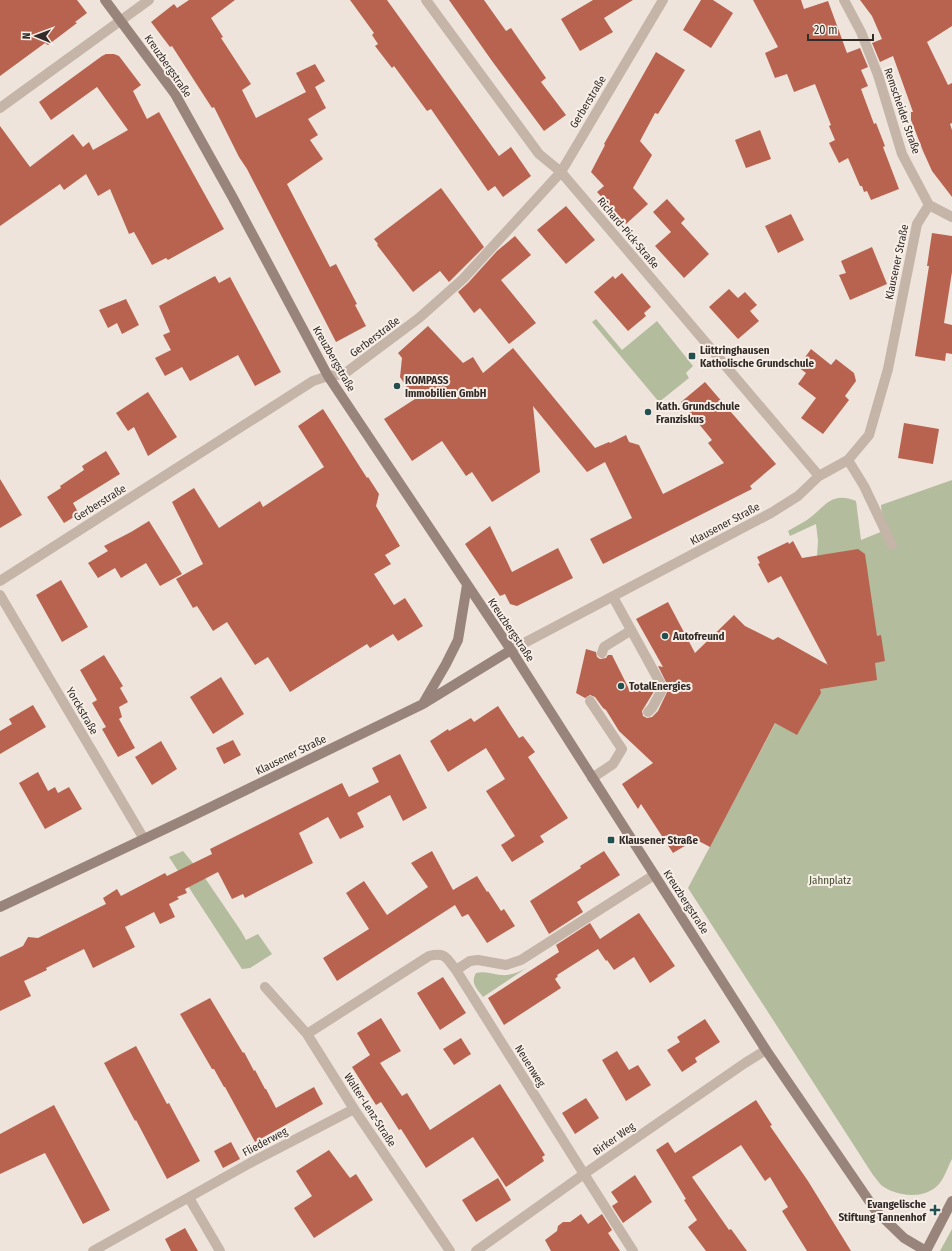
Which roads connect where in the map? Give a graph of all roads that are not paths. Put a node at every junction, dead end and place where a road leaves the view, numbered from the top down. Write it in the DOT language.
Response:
graph roads {
  1 [pos="105,0"];
  2 [pos="149,0"];
  3 [pos="426,0"];
  4 [pos="663,0"];
  5 [pos="844,0"];
  6 [pos="121,21"];
  7 [pos="0,108"];
  8 [pos="560,172"];
  9 [pos="929,205"];
  10 [pos="952,217"];
  11 [pos="328,376"];
  12 [pos="848,460"];
  13 [pos="819,476"];
  14 [pos="892,545"];
  15 [pos="0,581"];
  16 [pos="467,585"];
  17 [pos="0,595"];
  18 [pos="613,597"];
  19 [pos="630,631"];
  20 [pos="511,650"];
  21 [pos="602,653"];
  22 [pos="590,701"];
  23 [pos="423,704"];
  24 [pos="648,712"];
  25 [pos="592,778"];
  26 [pos="144,839"];
  27 [pos="654,875"];
  28 [pos="0,907"];
  29 [pos="456,970"];
  30 [pos="265,987"];
  31 [pos="307,1034"];
  32 [pos="766,1050"];
  33 [pos="354,1109"];
  34 [pos="584,1174"];
  35 [pos="189,1198"];
  36 [pos="952,1201"];
  37 [pos="93,1251"];
  38 [pos="220,1251"];
  39 [pos="450,1251"];
  40 [pos="476,1251"];
  41 [pos="633,1251"];
  42 [pos="926,1251"];
  1 -- 6 [label="main road, Kreuzbergstraße"];
  2 -- 6 [label="street"];
  3 -- 8 [label="street, Richard-Pick-Straße"];
  4 -- 8 [label="street, Gerberstraße"];
  5 -- 9 [label="street, Remscheider Straße"];
  6 -- 7 [label="street"];
  6 -- 11 [label="main road, Kreuzbergstraße"];
  8 -- 11 [label="street, Gerberstraße"];
  8 -- 13 [label="street, Richard-Pick-Straße"];
  9 -- 10 [label="street"];
  9 -- 12 [label="street, Klausener Straße"];
  11 -- 15 [label="street, Gerberstraße"];
  11 -- 16 [label="main road, Kreuzbergstraße"];
  12 -- 13 [label="street, Klausener Straße"];
  12 -- 14 [label="street"];
  13 -- 18 [label="street, Klausener Straße"];
  16 -- 20 [label="main road, Kreuzbergstraße"];
  16 -- 23 [label="main road"];
  17 -- 26 [label="street, Yorckstraße"];
  18 -- 19 [label="street"];
  18 -- 20 [label="street, Klausener Straße"];
  19 -- 21 [label="street"];
  19 -- 24 [label="street"];
  20 -- 23 [label="main road, Klausener Straße"];
  20 -- 25 [label="main road, Kreuzbergstraße"];
  22 -- 25 [label="street"];
  23 -- 26 [label="main road, Klausener Straße"];
  25 -- 27 [label="main road, Kreuzbergstraße"];
  26 -- 28 [label="main road, Klausener Straße"];
  27 -- 29 [label="street"];
  27 -- 32 [label="main road, Kreuzbergstraße"];
  29 -- 31 [label="street, Neuenweg"];
  29 -- 34 [label="street, Neuenweg"];
  30 -- 31 [label="street, Walter-Lenz-Straße"];
  31 -- 33 [label="street, Walter-Lenz-Straße"];
  32 -- 34 [label="street, Birker Weg"];
  32 -- 42 [label="main road, Kreuzbergstraße"];
  33 -- 35 [label="street, Fliederweg"];
  33 -- 39 [label="street, Walter-Lenz-Straße"];
  34 -- 40 [label="street, Birker Weg"];
  34 -- 41 [label="street, Neuenweg"];
  35 -- 37 [label="street, Fliederweg"];
  35 -- 38 [label="street"];
  36 -- 42 [label="main road"];
}
